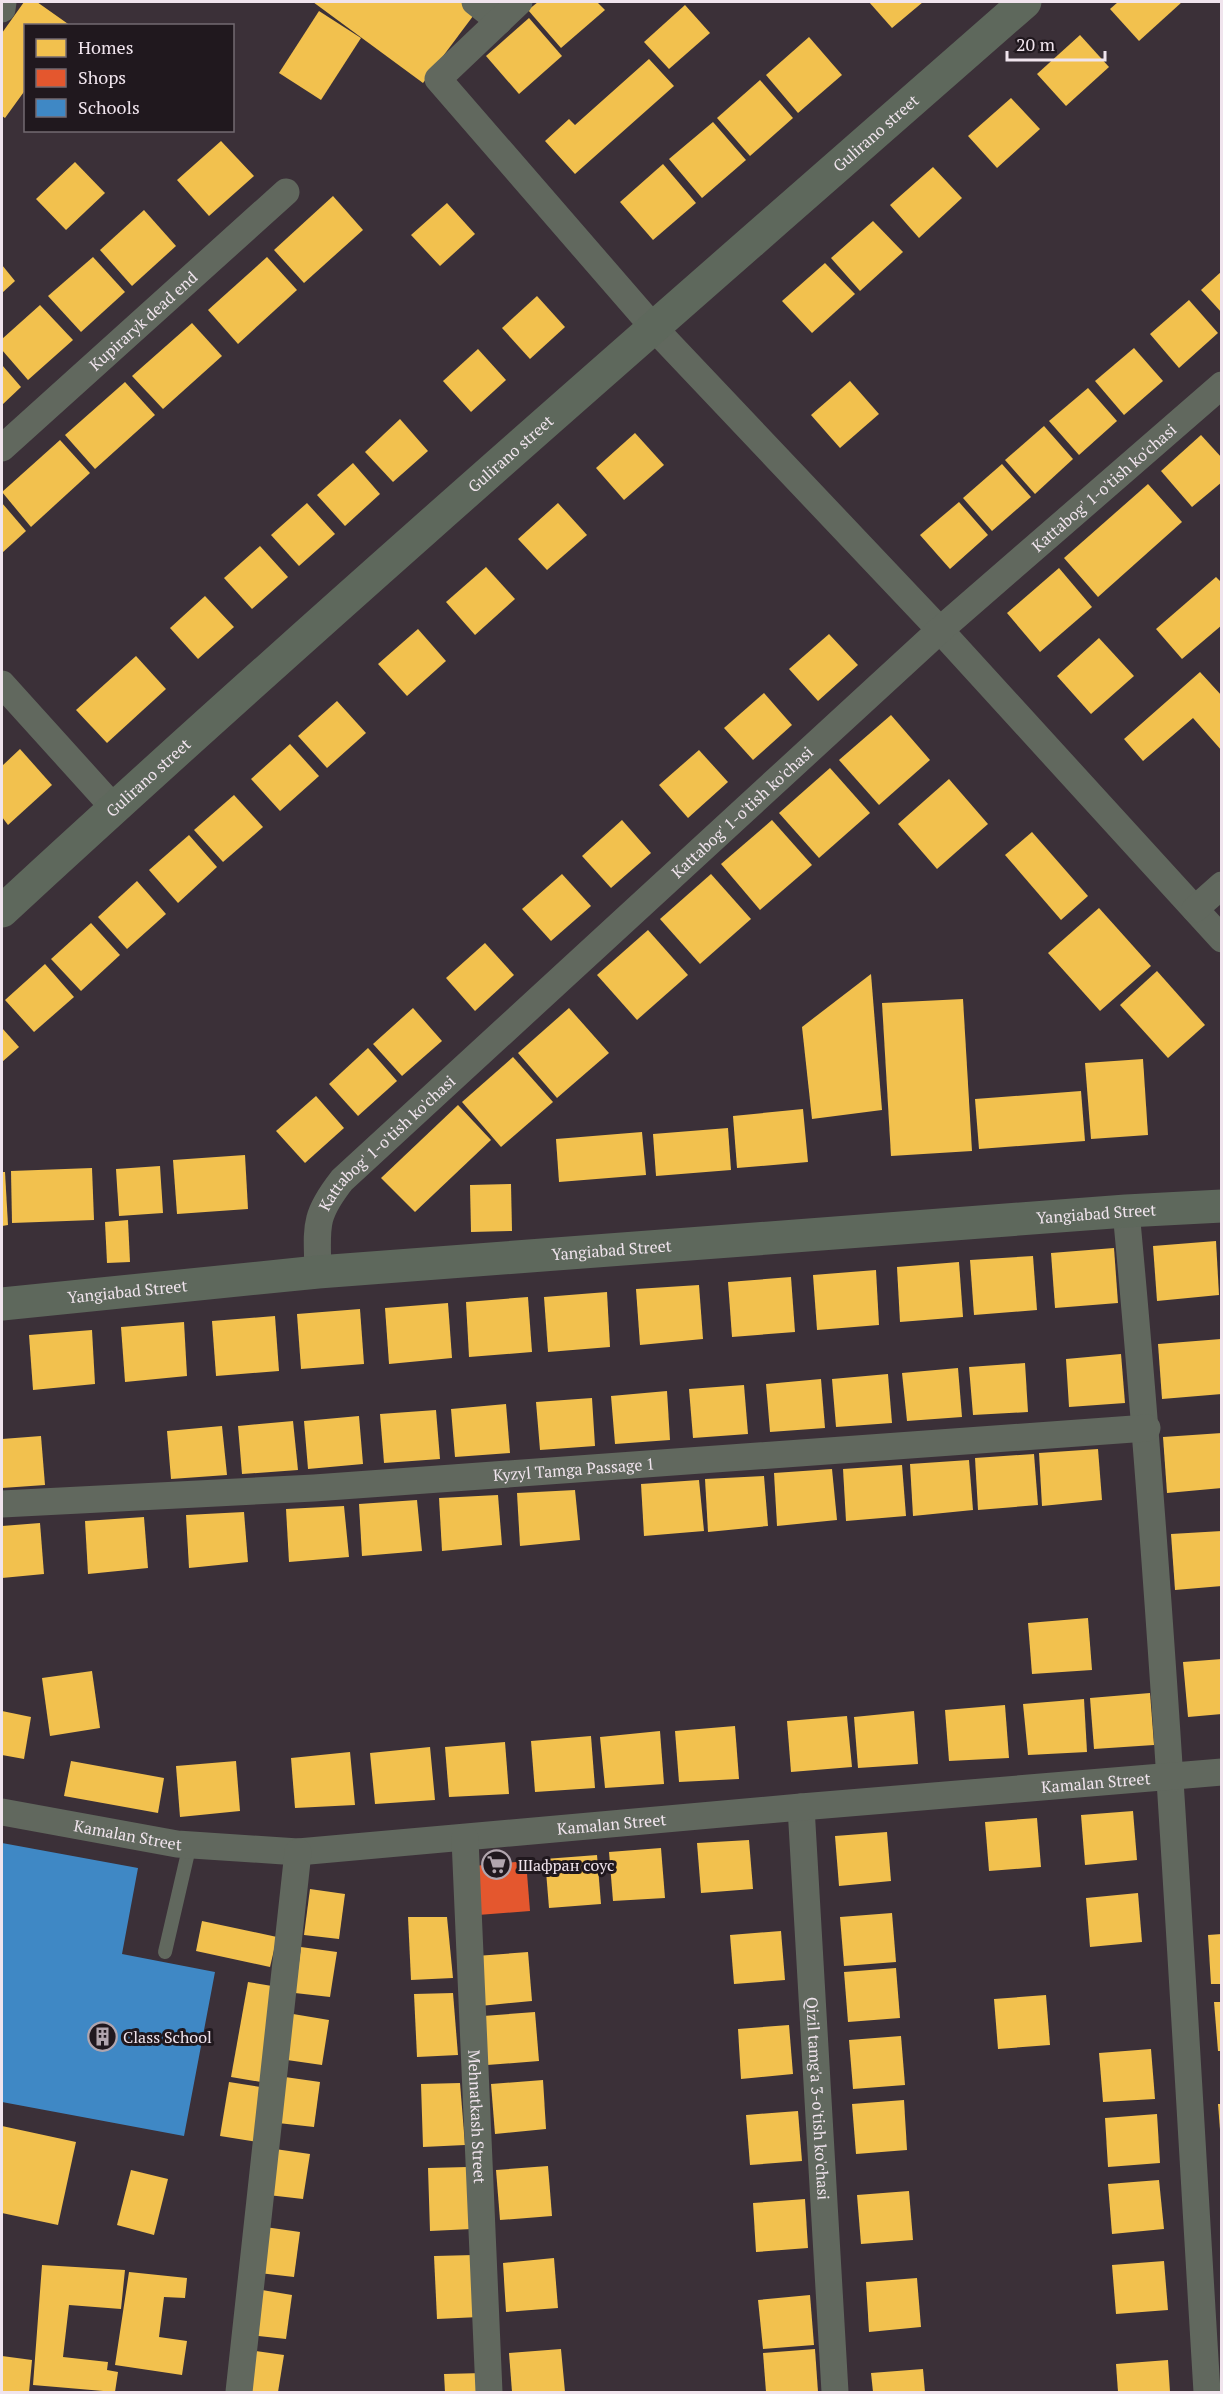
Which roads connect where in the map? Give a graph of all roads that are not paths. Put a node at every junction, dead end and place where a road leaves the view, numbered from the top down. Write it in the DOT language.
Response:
graph roads {
  1 [pos="3,2"];
  2 [pos="475,2"];
  3 [pos="519,2"];
  4 [pos="1025,2"];
  5 [pos="2,9"];
  6 [pos="499,21"];
  7 [pos="286,192"];
  8 [pos="654,328"];
  9 [pos="1221,385"];
  10 [pos="2,448"];
  11 [pos="940,630"];
  12 [pos="2,684"];
  13 [pos="114,808"];
  14 [pos="1221,885"];
  15 [pos="1195,909"];
  16 [pos="2,911"];
  17 [pos="1221,939"];
  18 [pos="1221,1206"];
  19 [pos="1126,1211"];
  20 [pos="318,1272"];
  21 [pos="2,1304"];
  22 [pos="1147,1428"];
  23 [pos="2,1504"];
  24 [pos="1221,1772"];
  25 [pos="1170,1776"];
  26 [pos="801,1807"];
  27 [pos="2,1812"];
  28 [pos="465,1839"];
  29 [pos="190,1844"];
  30 [pos="298,1852"];
  31 [pos="165,1952"];
  32 [pos="239,2392"];
  33 [pos="489,2392"];
  34 [pos="835,2392"];
  35 [pos="1207,2392"];
  1 -- 5 [label="street"];
  2 -- 6 [label="street"];
  3 -- 6 [label="street"];
  4 -- 8 [label="street, Gulirano street"];
  6 -- 8 [label="street"];
  7 -- 10 [label="street, Kupiraryk dead end"];
  8 -- 11 [label="street"];
  8 -- 13 [label="street, Gulirano street"];
  9 -- 11 [label="street, Kattabog' 1-o'tish ko'chasi"];
  11 -- 15 [label="street"];
  11 -- 20 [label="street, Kattabog' 1-o'tish ko'chasi"];
  12 -- 13 [label="street"];
  13 -- 16 [label="street, Gulirano street"];
  14 -- 15 [label="street"];
  15 -- 17 [label="street"];
  18 -- 19 [label="street, Yangiabad Street"];
  19 -- 20 [label="street, Yangiabad Street"];
  19 -- 22 [label="street"];
  20 -- 21 [label="street, Yangiabad Street"];
  22 -- 23 [label="street, Kyzyl Tamga Passage 1"];
  22 -- 25 [label="street"];
  24 -- 25 [label="street, Kamalan Street"];
  25 -- 26 [label="street, Kamalan Street"];
  25 -- 35 [label="street"];
  26 -- 28 [label="street, Kamalan Street"];
  26 -- 34 [label="street, Qizil tamg'a 3-o'tish ko'chasi"];
  27 -- 29 [label="street, Kamalan Street"];
  28 -- 30 [label="street, Kamalan Street"];
  28 -- 33 [label="street, Mehnatkash Street"];
  29 -- 30 [label="street, Kamalan Street"];
  29 -- 31 [label="lane"];
  30 -- 32 [label="street"];
}
